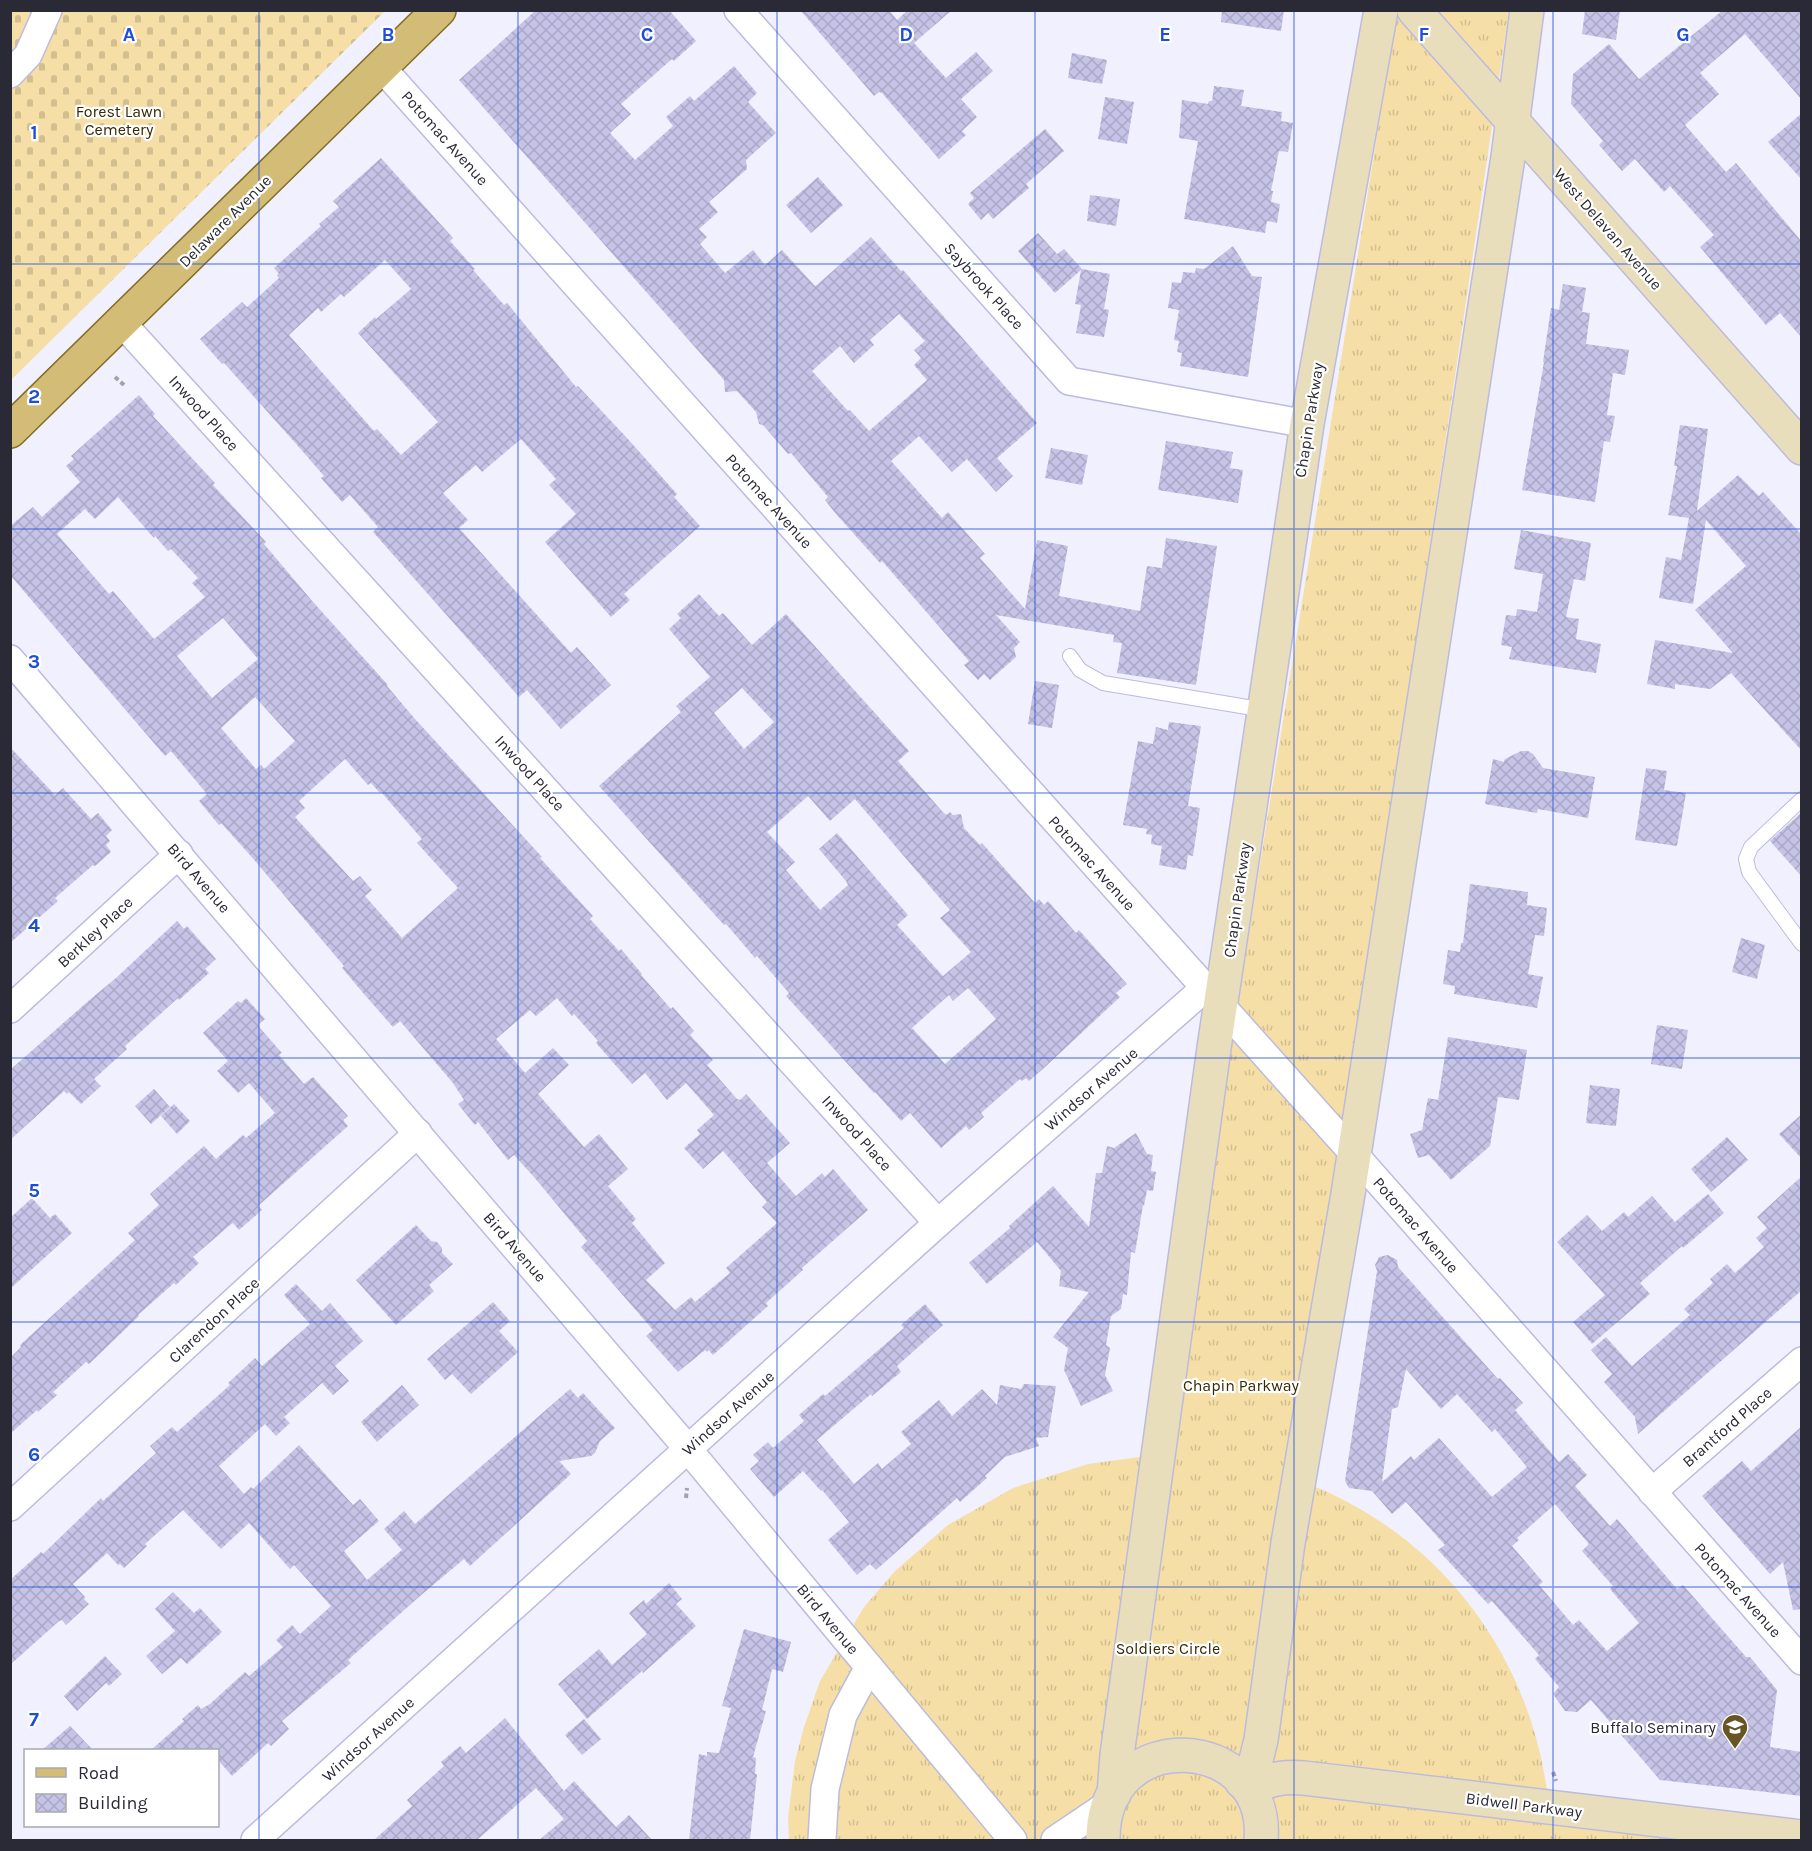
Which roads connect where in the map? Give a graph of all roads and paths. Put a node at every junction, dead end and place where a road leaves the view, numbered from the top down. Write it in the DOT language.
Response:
graph roads {
  1 [pos="48,10"];
  2 [pos="439,10"];
  3 [pos="738,10"];
  4 [pos="1381,10"];
  5 [pos="1414,10"];
  6 [pos="1527,10"];
  7 [pos="381,67"];
  8 [pos="10,74"];
  9 [pos="1512,121"];
  10 [pos="122,323"];
  11 [pos="116,377"];
  12 [pos="124,386"];
  13 [pos="1307,424"];
  14 [pos="10,431"];
  15 [pos="1802,448"];
  16 [pos="1070,656"];
  17 [pos="10,659"];
  18 [pos="1265,710"];
  19 [pos="1802,799"];
  20 [pos="179,854"];
  21 [pos="1802,944"];
  22 [pos="1213,997"];
  23 [pos="10,1010"];
  24 [pos="418,1133"];
  25 [pos="1354,1154"];
  26 [pos="938,1223"];
  27 [pos="1802,1361"];
  28 [pos="688,1449"];
  29 [pos="687,1487"];
  30 [pos="1652,1492"];
  31 [pos="687,1498"];
  32 [pos="10,1507"];
  33 [pos="1802,1661"];
  34 [pos="869,1667"];
  35 [pos="1245,1785"];
  36 [pos="1106,1821"];
  37 [pos="1802,1838"];
  38 [pos="255,1840"];
  39 [pos="822,1840"];
  40 [pos="1013,1840"];
  41 [pos="1055,1840"];
  42 [pos="1261,1840"];
  1 -- 8 [label="street"];
  2 -- 7 [label="main road, Delaware Avenue"];
  3 -- 13 [label="street, Saybrook Place"];
  4 -- 13 [label="street, Chapin Parkway"];
  5 -- 9 [label="street, West Delavan Avenue"];
  6 -- 9 [label="street"];
  7 -- 10 [label="main road, Delaware Avenue"];
  7 -- 22 [label="street, Potomac Avenue"];
  9 -- 15 [label="street, West Delavan Avenue"];
  9 -- 25 [label="street"];
  10 -- 14 [label="main road, Delaware Avenue"];
  10 -- 26 [label="street, Inwood Place"];
  11 -- 12 [label="path"];
  13 -- 18 [label="street, Chapin Parkway"];
  16 -- 18 [label="lane"];
  17 -- 20 [label="street, Bird Avenue"];
  18 -- 22 [label="street, Chapin Parkway"];
  19 -- 21 [label="lane"];
  20 -- 23 [label="street, Berkley Place"];
  20 -- 24 [label="street, Bird Avenue"];
  22 -- 25 [label="street, Potomac Avenue"];
  22 -- 26 [label="street, Windsor Avenue"];
  22 -- 36 [label="street, Chapin Parkway"];
  24 -- 28 [label="street, Bird Avenue"];
  24 -- 32 [label="street, Clarendon Place"];
  25 -- 30 [label="street, Potomac Avenue"];
  25 -- 35 [label="street"];
  26 -- 28 [label="street, Windsor Avenue"];
  27 -- 30 [label="street, Brantford Place"];
  28 -- 34 [label="street, Bird Avenue"];
  28 -- 38 [label="street, Windsor Avenue"];
  29 -- 31 [label="path"];
  30 -- 33 [label="street, Potomac Avenue"];
  34 -- 39 [label="street"];
  34 -- 40 [label="street, Bird Avenue"];
  35 -- 36 [label="street"];
  35 -- 37 [label="street, Bidwell Parkway"];
  35 -- 42 [label="street"];
  36 -- 41 [label="street"];
}
